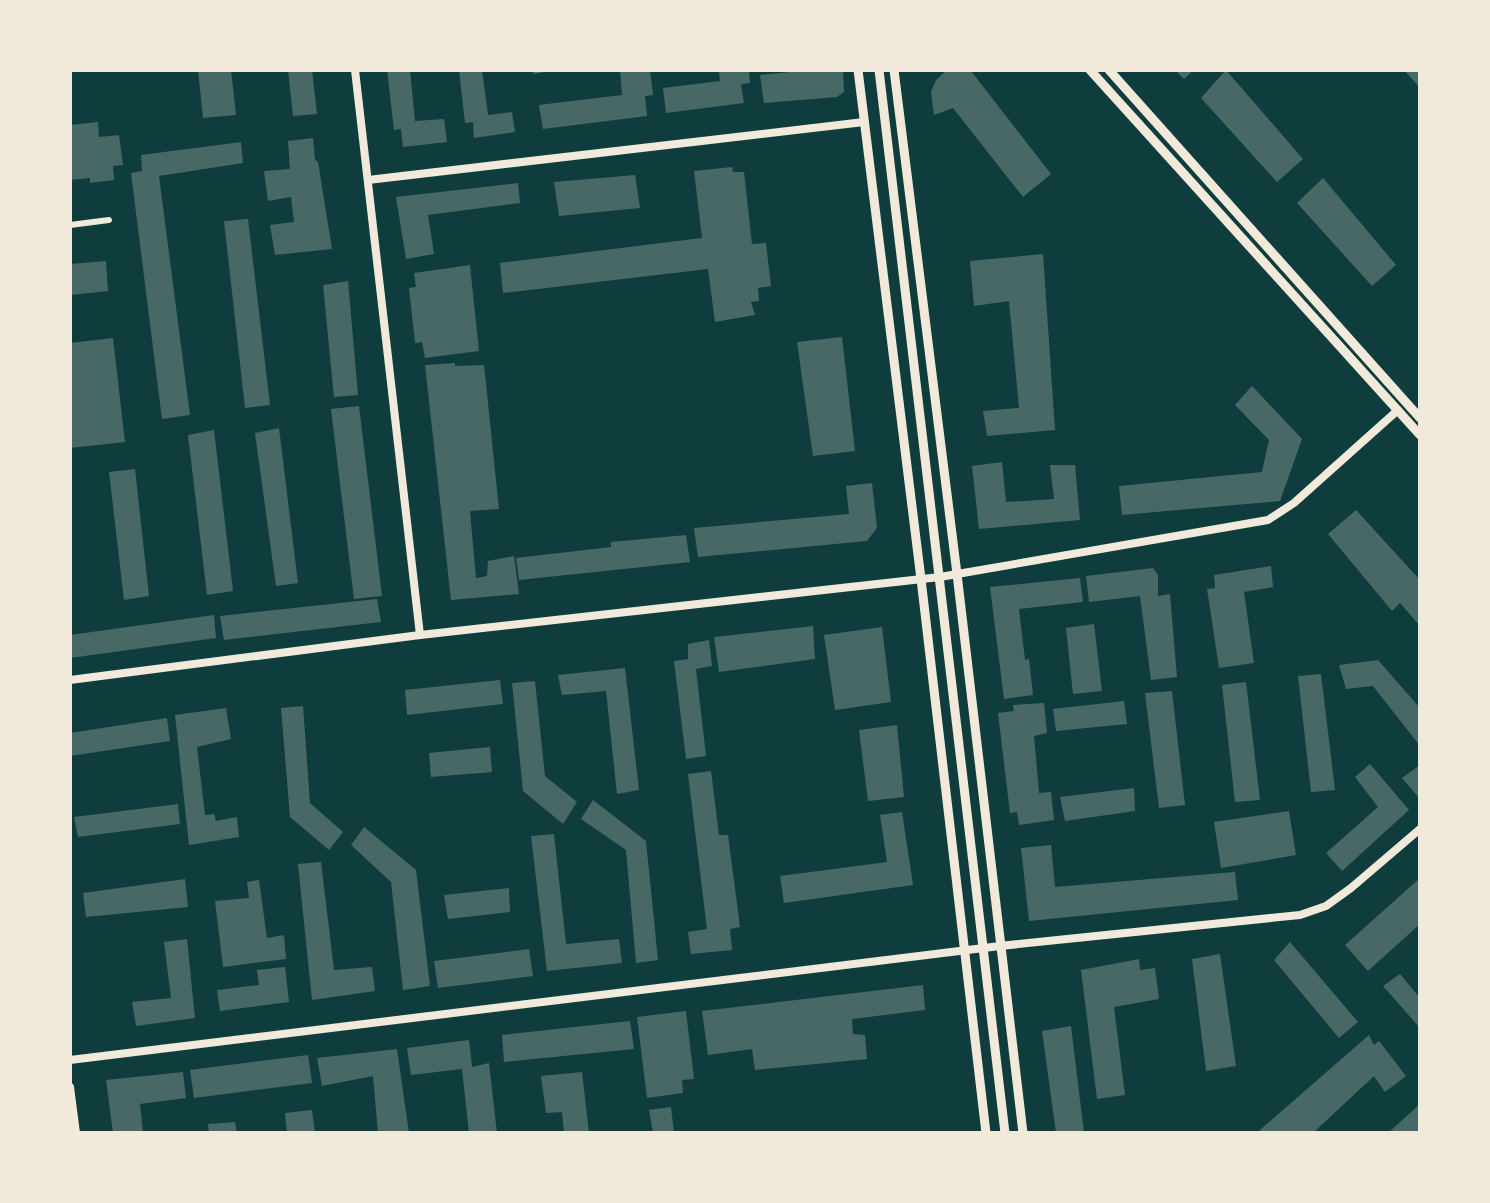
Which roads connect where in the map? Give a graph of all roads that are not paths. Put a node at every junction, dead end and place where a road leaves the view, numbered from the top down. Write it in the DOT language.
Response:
graph roads {
  1 [pos="355,70"];
  2 [pos="858,70"];
  3 [pos="878,70"];
  4 [pos="894,70"];
  5 [pos="1090,70"];
  6 [pos="1110,70"];
  7 [pos="864,122"];
  8 [pos="368,180"];
  9 [pos="109,220"];
  10 [pos="70,225"];
  11 [pos="1398,410"];
  12 [pos="1420,418"];
  13 [pos="1420,435"];
  14 [pos="957,574"];
  15 [pos="940,577"];
  16 [pos="921,579"];
  17 [pos="420,635"];
  18 [pos="70,680"];
  19 [pos="1420,829"];
  20 [pos="1000,946"];
  21 [pos="984,949"];
  22 [pos="965,951"];
  23 [pos="70,1060"];
  24 [pos="70,1087"];
  25 [pos="76,1133"];
  26 [pos="986,1133"];
  27 [pos="1005,1133"];
  28 [pos="1023,1133"];
  1 -- 8 [label="street"];
  2 -- 7 [label="main road"];
  3 -- 15 [label="main road"];
  4 -- 14 [label="main road"];
  5 -- 11 [label="main road"];
  6 -- 12 [label="main road"];
  7 -- 8 [label="street"];
  7 -- 16 [label="main road"];
  8 -- 17 [label="street"];
  9 -- 10 [label="street"];
  11 -- 13 [label="main road"];
  11 -- 14 [label="street"];
  14 -- 15 [label="street"];
  14 -- 20 [label="main road"];
  15 -- 16 [label="street"];
  15 -- 21 [label="main road"];
  16 -- 17 [label="street"];
  16 -- 22 [label="main road"];
  17 -- 18 [label="street"];
  19 -- 20 [label="street"];
  20 -- 21 [label="street"];
  20 -- 28 [label="main road"];
  21 -- 22 [label="street"];
  21 -- 27 [label="main road"];
  22 -- 23 [label="street"];
  22 -- 26 [label="main road"];
  24 -- 25 [label="street"];
}
